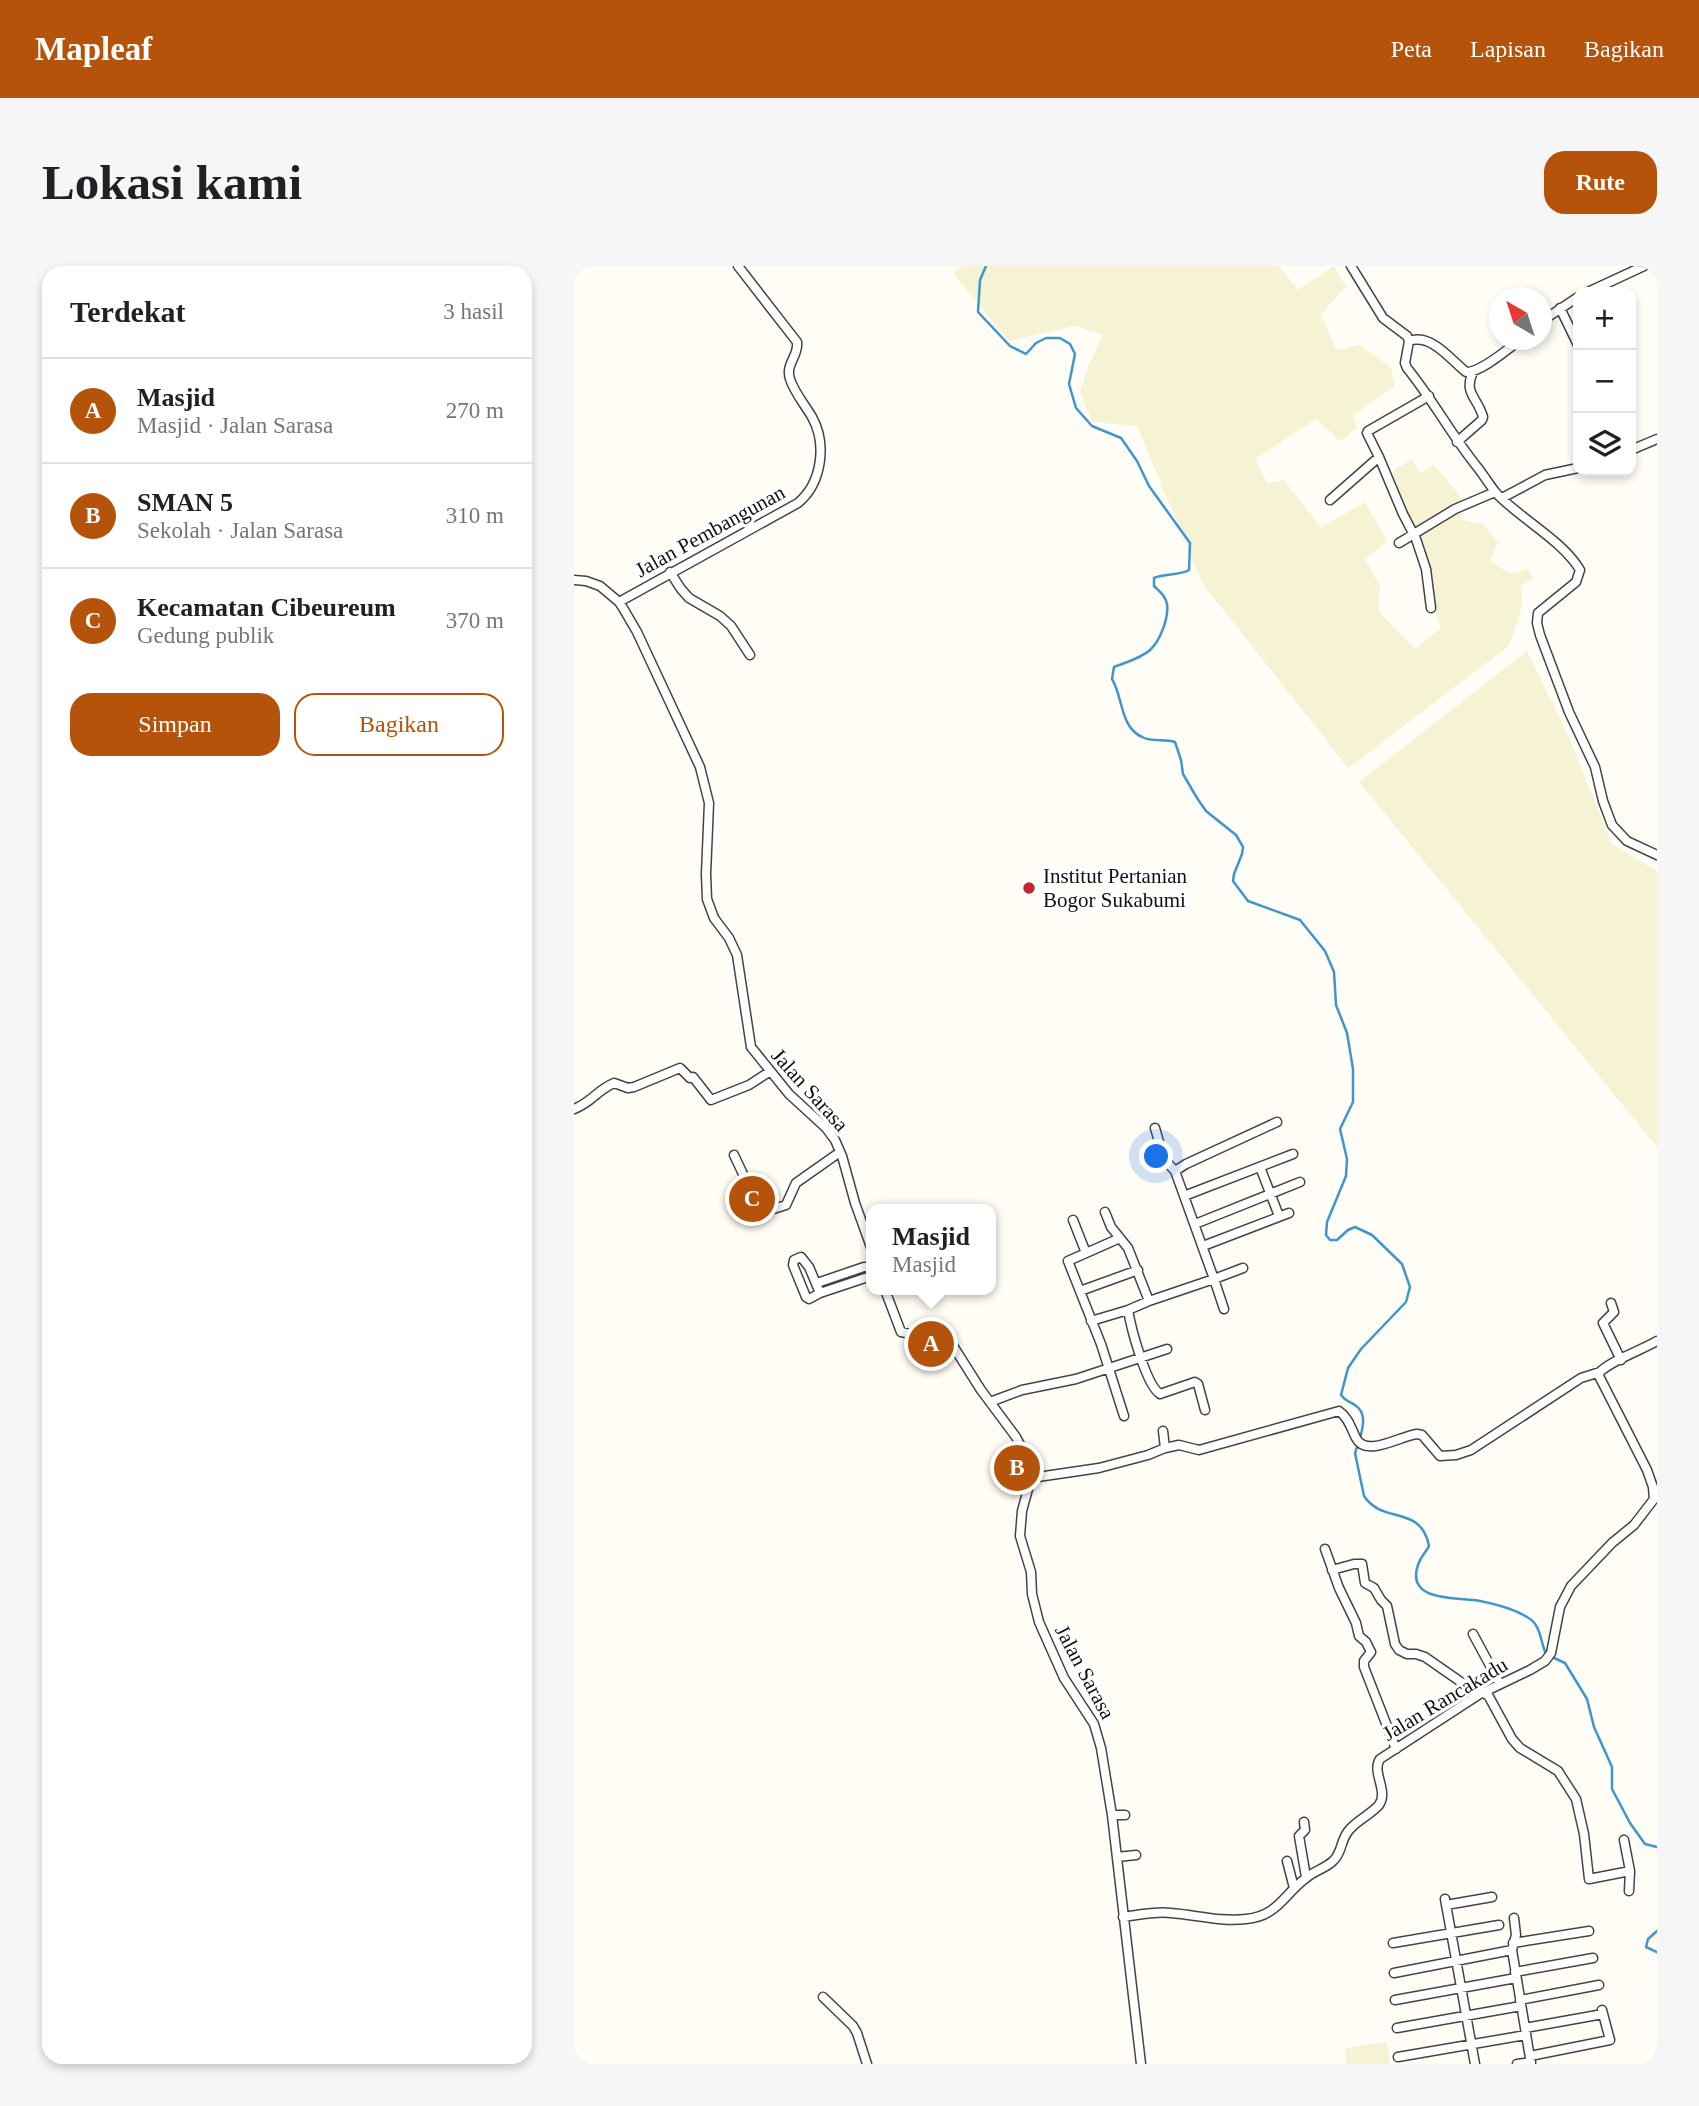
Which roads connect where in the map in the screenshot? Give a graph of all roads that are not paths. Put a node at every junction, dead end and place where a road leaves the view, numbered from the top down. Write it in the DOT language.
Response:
graph roads {
  1 [pos="738,266"];
  2 [pos="1351,266"];
  3 [pos="1644,266"];
  4 [pos="1599,287"];
  5 [pos="1573,300"];
  6 [pos="1560,308"];
  7 [pos="1552,314"];
  8 [pos="1573,335"];
  9 [pos="1409,341"];
  10 [pos="1505,350"];
  11 [pos="1473,372"];
  12 [pos="1429,396"];
  13 [pos="1657,439"];
  14 [pos="1457,442"];
  15 [pos="1636,448"];
  16 [pos="1379,457"];
  17 [pos="1573,469"];
  18 [pos="1499,495"];
  19 [pos="1330,500"];
  20 [pos="1414,534"];
  21 [pos="1399,543"];
  22 [pos="670,572"];
  23 [pos="574,580"];
  24 [pos="620,602"];
  25 [pos="1431,608"];
  26 [pos="750,655"];
  27 [pos="1657,855"];
  28 [pos="769,1072"];
  29 [pos="574,1109"];
  30 [pos="1277,1122"];
  31 [pos="1155,1128"];
  32 [pos="840,1152"];
  33 [pos="1293,1154"];
  34 [pos="734,1155"];
  35 [pos="1260,1167"];
  36 [pos="1175,1171"];
  37 [pos="1300,1182"];
  38 [pos="1269,1193"];
  39 [pos="1184,1196"];
  40 [pos="1105,1212"];
  41 [pos="1289,1213"];
  42 [pos="1279,1216"];
  43 [pos="1073,1220"];
  44 [pos="1195,1224"];
  45 [pos="866,1233"];
  46 [pos="1120,1238"];
  47 [pos="1203,1246"];
  48 [pos="1086,1253"];
  49 [pos="866,1267"];
  50 [pos="1243,1268"];
  51 [pos="1138,1269"];
  52 [pos="866,1278"];
  53 [pos="1214,1279"];
  54 [pos="817,1283"];
  55 [pos="1080,1291"];
  56 [pos="820,1293"];
  57 [pos="888,1295"];
  58 [pos="1149,1301"];
  59 [pos="1611,1303"];
  60 [pos="1224,1309"];
  61 [pos="1128,1310"];
  62 [pos="1091,1321"];
  63 [pos="1657,1340"];
  64 [pos="1167,1349"];
  65 [pos="1141,1358"];
  66 [pos="1621,1360"];
  67 [pos="1108,1368"];
  68 [pos="1600,1372"];
  69 [pos="990,1402"];
  70 [pos="1205,1410"];
  71 [pos="1124,1416"];
  72 [pos="1163,1431"];
  73 [pos="1165,1448"];
  74 [pos="1031,1478"];
  75 [pos="1325,1549"];
  76 [pos="1332,1570"];
  77 [pos="1473,1634"];
  78 [pos="1500,1684"];
  79 [pos="1480,1694"];
  80 [pos="1396,1749"];
  81 [pos="1112,1815"];
  82 [pos="1125,1815"];
  83 [pos="1304,1822"];
  84 [pos="1624,1840"];
  85 [pos="1136,1854"];
  86 [pos="1117,1857"];
  87 [pos="1287,1861"];
  88 [pos="1630,1871"];
  89 [pos="1306,1877"];
  90 [pos="1294,1888"];
  91 [pos="1629,1891"];
  92 [pos="1492,1897"];
  93 [pos="1124,1917"];
  94 [pos="1514,1918"];
  95 [pos="1499,1925"];
  96 [pos="1589,1931"];
  97 [pos="1450,1934"];
  98 [pos="1393,1943"];
  99 [pos="1512,1947"];
  100 [pos="1593,1958"];
  101 [pos="1456,1961"];
  102 [pos="1394,1973"];
  103 [pos="1516,1975"];
  104 [pos="1599,1985"];
  105 [pos="1460,1988"];
  106 [pos="824,1997"];
  107 [pos="1395,2000"];
  108 [pos="1521,2003"];
  109 [pos="1466,2015"];
  110 [pos="1396,2028"];
  111 [pos="1525,2032"];
  112 [pos="1471,2045"];
  113 [pos="1398,2057"];
  114 [pos="1530,2061"];
  115 [pos="867,2064"];
  116 [pos="1141,2064"];
  117 [pos="1475,2064"];
  118 [pos="1517,2064"];
  1 -- 22 [label="street, Jalan Pembangunan"];
  2 -- 9 [label="street"];
  3 -- 4 [label="street"];
  5 -- 6 [label="street"];
  6 -- 7 [label="street"];
  6 -- 8 [label="street"];
  9 -- 11 [label="street"];
  9 -- 12 [label="street"];
  10 -- 11 [label="street"];
  11 -- 14 [label="street"];
  12 -- 14 [label="street"];
  12 -- 16 [label="street"];
  13 -- 15 [label="street"];
  14 -- 18 [label="street"];
  16 -- 19 [label="street"];
  16 -- 20 [label="street"];
  17 -- 18 [label="street"];
  18 -- 20 [label="street"];
  18 -- 27 [label="street"];
  20 -- 21 [label="street"];
  20 -- 25 [label="street"];
  22 -- 24 [label="street, Jalan Pembangunan"];
  22 -- 26 [label="street"];
  23 -- 24 [label="street"];
  24 -- 28 [label="street, Jalan Sarasa"];
  28 -- 29 [label="street"];
  28 -- 32 [label="street, Jalan Sarasa"];
  30 -- 36 [label="street"];
  31 -- 36 [label="street"];
  32 -- 34 [label="street"];
  32 -- 45 [label="street, Jalan Sarasa"];
  33 -- 35 [label="street"];
  35 -- 38 [label="street"];
  35 -- 39 [label="street"];
  36 -- 39 [label="street"];
  37 -- 38 [label="street"];
  38 -- 42 [label="street"];
  38 -- 44 [label="street"];
  39 -- 44 [label="street"];
  40 -- 46 [label="street"];
  41 -- 42 [label="street"];
  42 -- 47 [label="street"];
  43 -- 48 [label="street"];
  44 -- 47 [label="street"];
  46 -- 48 [label="street"];
  46 -- 51 [label="street"];
  47 -- 53 [label="street"];
  48 -- 55 [label="street"];
  49 -- 54 [label="street"];
  50 -- 53 [label="street"];
  51 -- 55 [label="street"];
  51 -- 58 [label="street"];
  52 -- 56 [label="street"];
  53 -- 58 [label="street"];
  53 -- 60 [label="street"];
  54 -- 56 [label="street"];
  54 -- 56 [label="street"];
  55 -- 62 [label="street"];
  57 -- 69 [label="street"];
  58 -- 61 [label="street"];
  59 -- 66 [label="street"];
  61 -- 62 [label="street"];
  61 -- 65 [label="street"];
  62 -- 67 [label="street"];
  63 -- 66 [label="street"];
  64 -- 65 [label="street"];
  65 -- 67 [label="street"];
  65 -- 70 [label="street"];
  66 -- 68 [label="street"];
  67 -- 69 [label="street"];
  67 -- 71 [label="street"];
  68 -- 73 [label="street"];
  68 -- 78 [label="street, Jalan Rancakadu"];
  69 -- 74 [label="street"];
  72 -- 73 [label="street"];
  73 -- 74 [label="street"];
  74 -- 81 [label="street, Jalan Sarasa"];
  75 -- 76 [label="street"];
  76 -- 79 [label="street"];
  76 -- 80 [label="street"];
  77 -- 78 [label="street"];
  78 -- 79 [label="street, Jalan Rancakadu"];
  79 -- 80 [label="street, Jalan Rancakadu"];
  79 -- 88 [label="street"];
  80 -- 89 [label="street, Jalan Rancakadu"];
  81 -- 82 [label="street"];
  81 -- 86 [label="street, Jalan Sarasa"];
  83 -- 89 [label="street"];
  84 -- 88 [label="street"];
  85 -- 86 [label="street"];
  86 -- 93 [label="street, Jalan Sarasa"];
  87 -- 90 [label="street"];
  88 -- 91 [label="street"];
  89 -- 90 [label="street, Jalan Rancakadu"];
  90 -- 93 [label="street, Jalan Rancakadu"];
  92 -- 97 [label="street"];
  93 -- 116 [label="street, Jalan Sarasa"];
  94 -- 99 [label="street"];
  95 -- 97 [label="street"];
  96 -- 99 [label="street"];
  97 -- 98 [label="street"];
  97 -- 101 [label="street"];
  99 -- 101 [label="street"];
  99 -- 103 [label="street"];
  100 -- 103 [label="street"];
  101 -- 102 [label="street"];
  101 -- 105 [label="street"];
  103 -- 105 [label="street"];
  103 -- 108 [label="street"];
  104 -- 108 [label="street"];
  105 -- 107 [label="street"];
  105 -- 109 [label="street"];
  106 -- 115 [label="street"];
  108 -- 109 [label="street"];
  108 -- 111 [label="street"];
  109 -- 110 [label="street"];
  109 -- 112 [label="street"];
  111 -- 112 [label="street"];
  111 -- 114 [label="street"];
  111 -- 114 [label="street"];
  112 -- 113 [label="street"];
  112 -- 117 [label="street"];
  114 -- 118 [label="street"];
}
